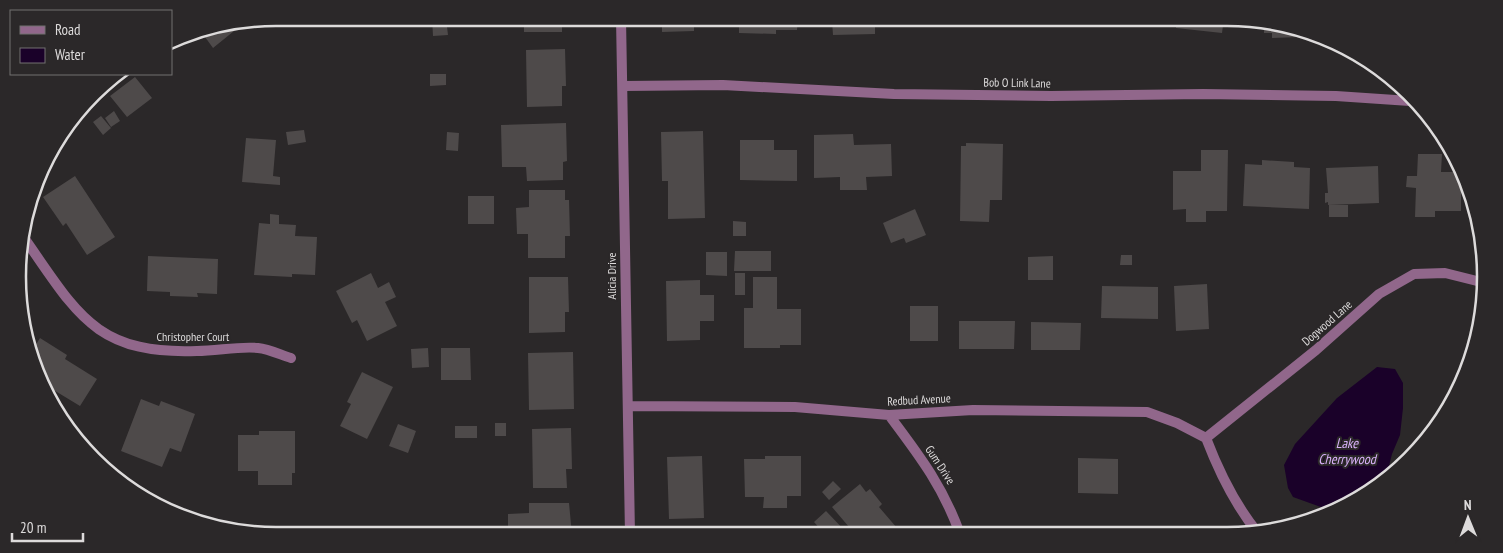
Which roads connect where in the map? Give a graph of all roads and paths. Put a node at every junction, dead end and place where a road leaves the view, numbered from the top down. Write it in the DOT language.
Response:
graph roads {
  1 [pos="621,26"];
  2 [pos="624,86"];
  3 [pos="1404,101"];
  4 [pos="28,244"];
  5 [pos="1477,281"];
  6 [pos="291,358"];
  7 [pos="628,406"];
  8 [pos="889,415"];
  9 [pos="1206,438"];
  10 [pos="1252,525"];
  11 [pos="630,527"];
  12 [pos="958,527"];
  1 -- 2 [label="street, Alicia Drive"];
  2 -- 3 [label="street, Bob O Link Lane"];
  2 -- 7 [label="street, Alicia Drive"];
  4 -- 6 [label="street, Christopher Court"];
  5 -- 9 [label="street, Dogwood Lane"];
  7 -- 8 [label="street, Redbud Avenue"];
  7 -- 11 [label="street, Alicia Drive"];
  8 -- 9 [label="street, Redbud Avenue"];
  8 -- 12 [label="street, Gum Drive"];
  9 -- 10 [label="street"];
}
